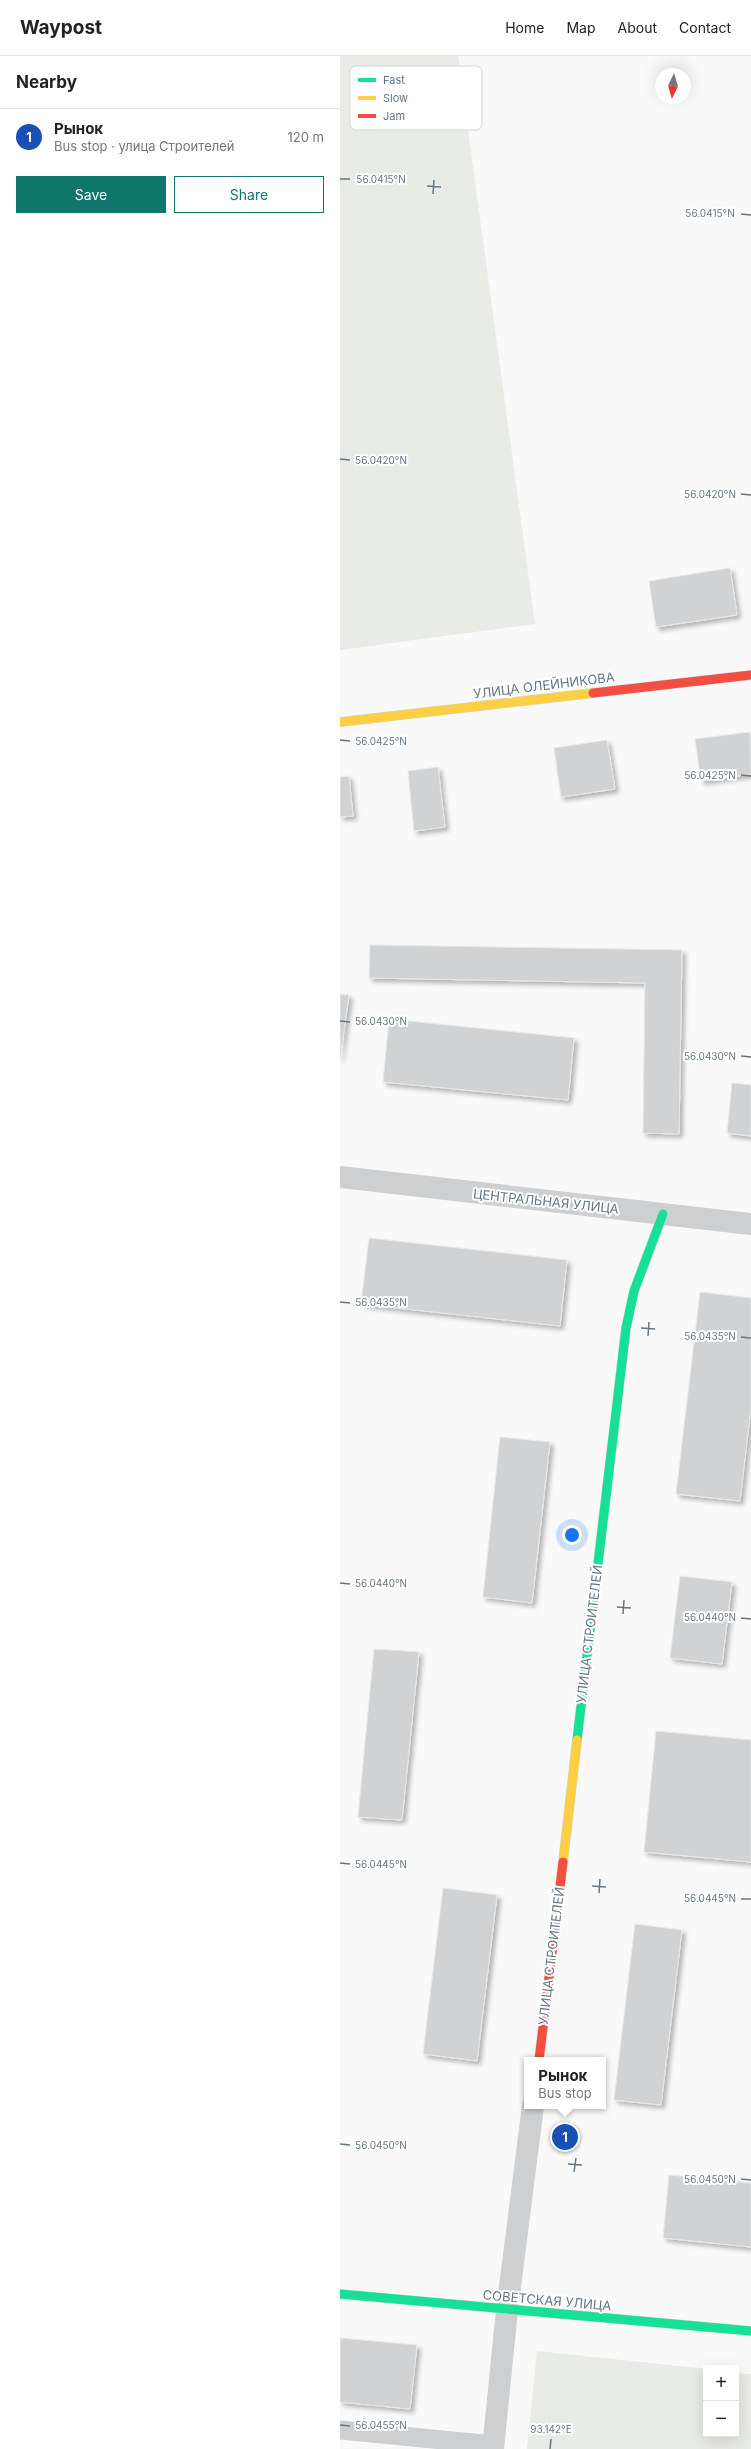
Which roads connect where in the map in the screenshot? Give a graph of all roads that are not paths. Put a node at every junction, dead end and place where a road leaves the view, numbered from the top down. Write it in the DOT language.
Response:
graph roads {
  1 [pos="751,675"];
  2 [pos="340,722"];
  3 [pos="340,1177"];
  4 [pos="663,1214"];
  5 [pos="751,1224"];
  6 [pos="539,2057"];
  7 [pos="533,2109"];
  8 [pos="340,2294"];
  9 [pos="507,2310"];
  10 [pos="751,2331"];
  11 [pos="340,2430"];
  12 [pos="494,2447"];
  1 -- 2 [label="street, УЛИЦА ОЛЕЙНИКОВА"];
  3 -- 4 [label="street, ЦЕНТРАЛЬНАЯ УЛИЦА"];
  4 -- 5 [label="street, ЦЕНТРАЛЬНАЯ УЛИЦА"];
  4 -- 6 [label="street, УЛИЦА СТРОИТЕЛЕЙ"];
  7 -- 9 [label="street"];
  8 -- 9 [label="street, СОВЕТСКАЯ УЛИЦА"];
  9 -- 10 [label="street, СОВЕТСКАЯ УЛИЦА"];
  9 -- 12 [label="street"];
  11 -- 12 [label="lane"];
}
